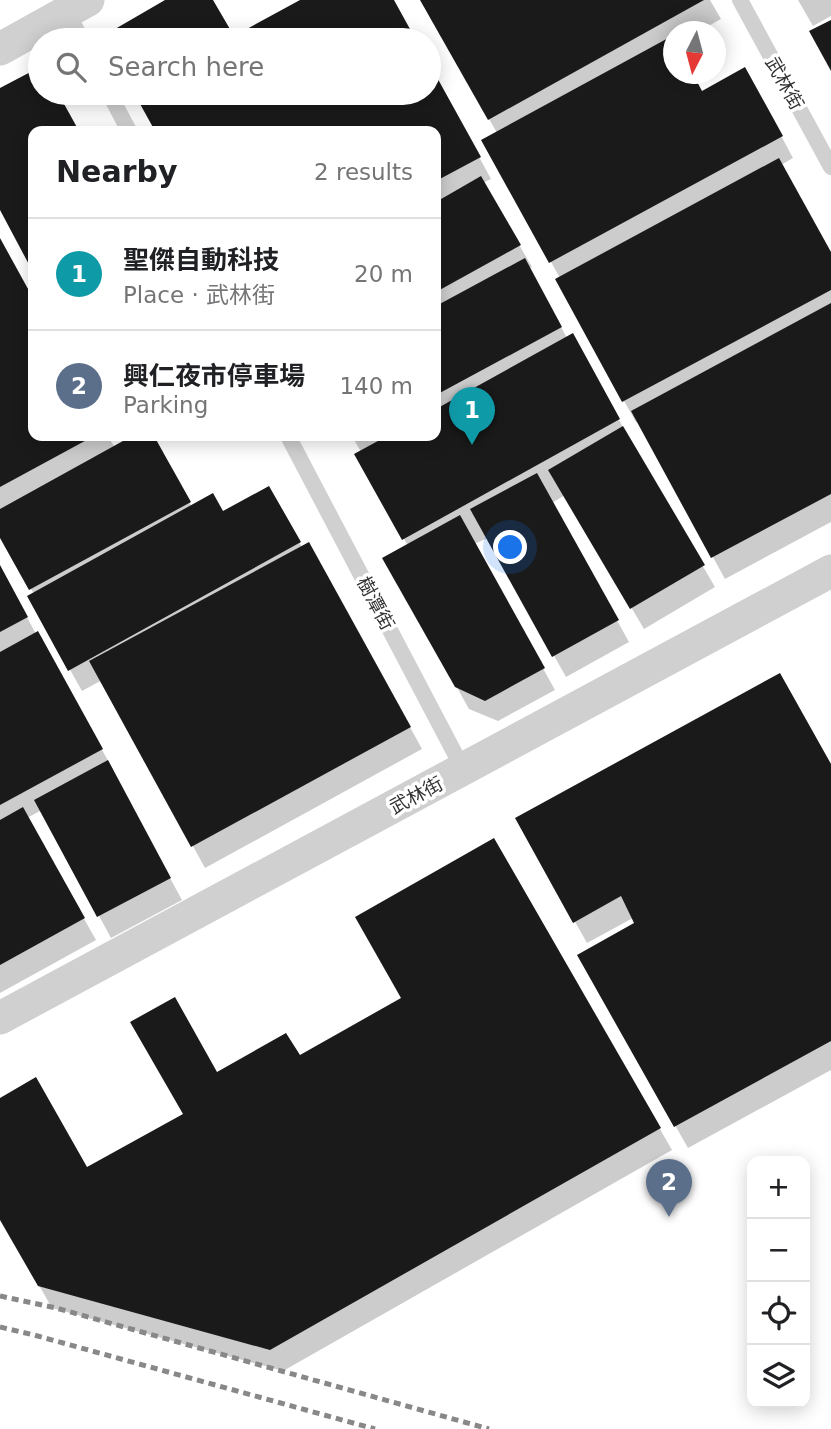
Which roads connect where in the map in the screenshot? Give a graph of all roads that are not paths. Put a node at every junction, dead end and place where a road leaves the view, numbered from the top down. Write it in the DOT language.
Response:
graph roads {
  1 [pos="740,0"];
  2 [pos="79,17"];
  3 [pos="52,28"];
  4 [pos="28,38"];
  5 [pos="0,49"];
  6 [pos="115,105"];
  7 [pos="126,126"];
  8 [pos="831,167"];
  9 [pos="291,441"];
  10 [pos="831,571"];
  11 [pos="463,769"];
  12 [pos="0,1018"];
  1 -- 8 [label="lane, 武林街"];
  2 -- 3 [label="street"];
  4 -- 5 [label="street"];
  6 -- 7 [label="lane"];
  9 -- 11 [label="lane, 樹潭街"];
  10 -- 11 [label="street, 武林街"];
  11 -- 12 [label="street, 武林街"];
}
